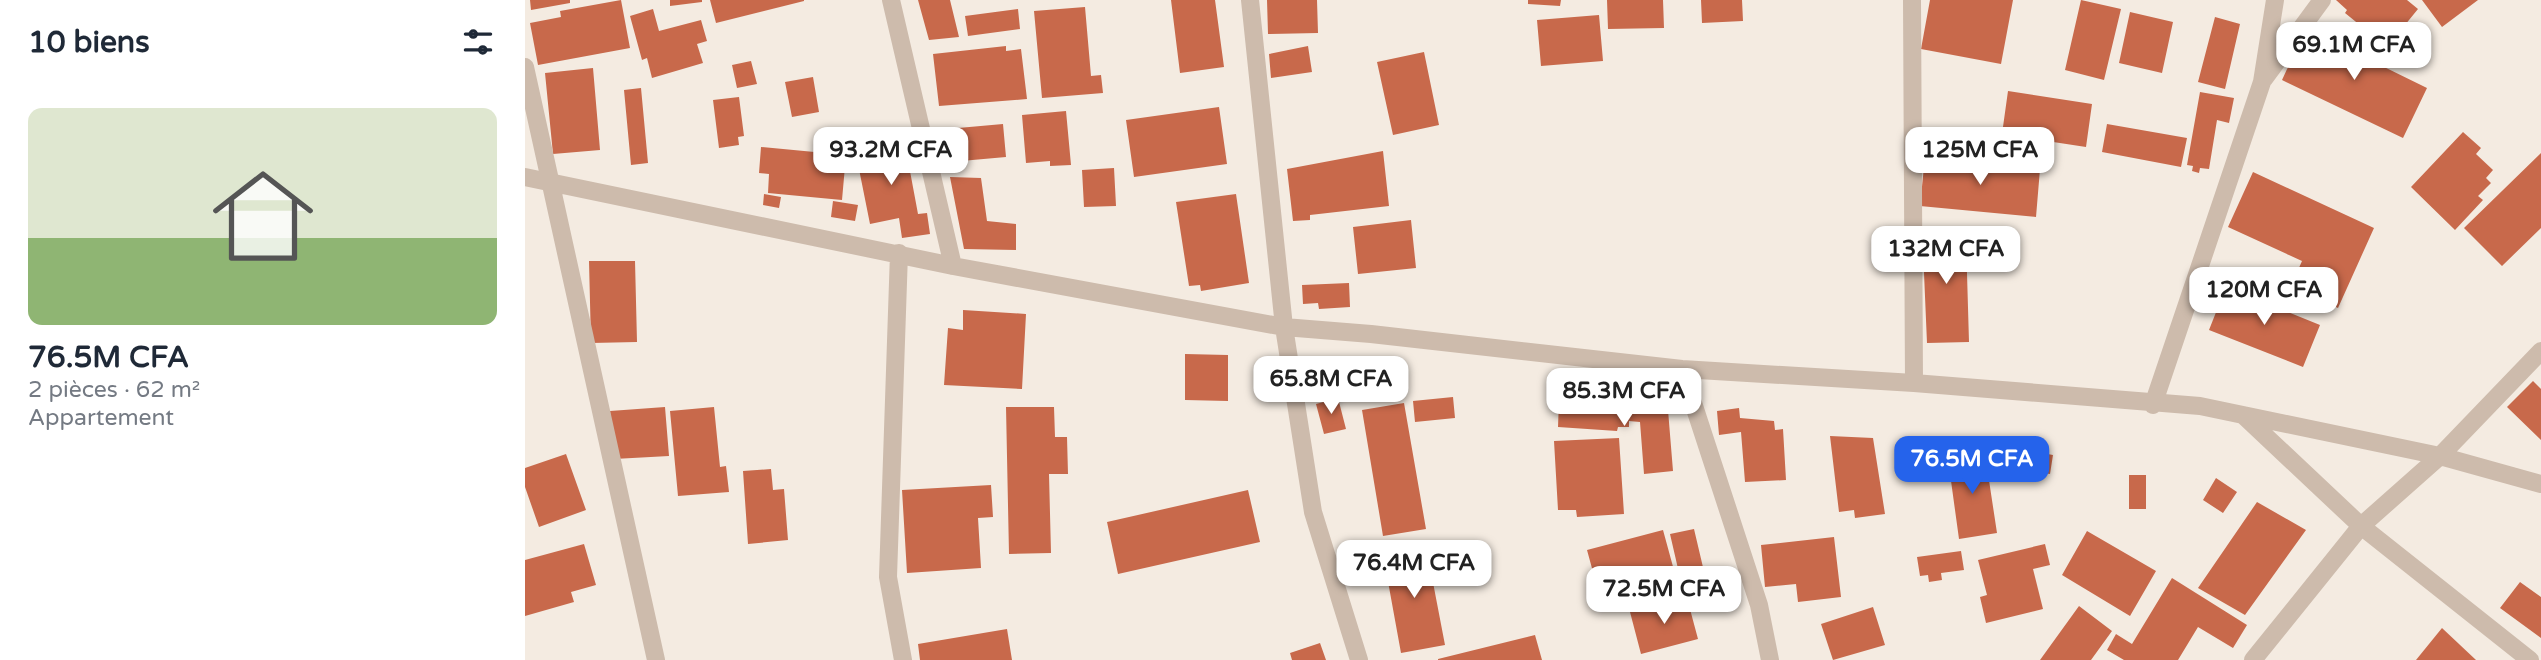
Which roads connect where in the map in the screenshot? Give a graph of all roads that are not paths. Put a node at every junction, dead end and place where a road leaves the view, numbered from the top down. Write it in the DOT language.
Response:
graph roads {
  1 [pos="891,0"];
  2 [pos="1250,0"];
  3 [pos="1912,0"];
  4 [pos="2275,0"];
  5 [pos="2322,0"];
  6 [pos="525,67"];
  7 [pos="2262,82"];
  8 [pos="525,177"];
  9 [pos="549,181"];
  10 [pos="899,253"];
  11 [pos="953,265"];
  12 [pos="1284,327"];
  13 [pos="2541,351"];
  14 [pos="1682,369"];
  15 [pos="1914,383"];
  16 [pos="2153,405"];
  17 [pos="2243,415"];
  18 [pos="2440,456"];
  19 [pos="2541,484"];
  20 [pos="2361,526"];
  21 [pos="656,660"];
  22 [pos="903,660"];
  23 [pos="1359,660"];
  24 [pos="1770,660"];
  25 [pos="2253,660"];
  26 [pos="2529,660"];
  1 -- 11 [label="street"];
  2 -- 12 [label="street"];
  3 -- 15 [label="street"];
  4 -- 7 [label="street"];
  5 -- 7 [label="street"];
  6 -- 9 [label="street"];
  7 -- 16 [label="street"];
  8 -- 9 [label="street"];
  9 -- 10 [label="street"];
  9 -- 21 [label="street"];
  10 -- 11 [label="street"];
  10 -- 22 [label="street"];
  11 -- 12 [label="street"];
  12 -- 14 [label="street"];
  12 -- 23 [label="street"];
  13 -- 18 [label="street"];
  14 -- 15 [label="street"];
  14 -- 24 [label="street"];
  15 -- 16 [label="street"];
  16 -- 17 [label="street"];
  17 -- 18 [label="street"];
  17 -- 20 [label="street"];
  18 -- 19 [label="street"];
  18 -- 20 [label="street"];
  20 -- 25 [label="street"];
  20 -- 26 [label="street"];
}
